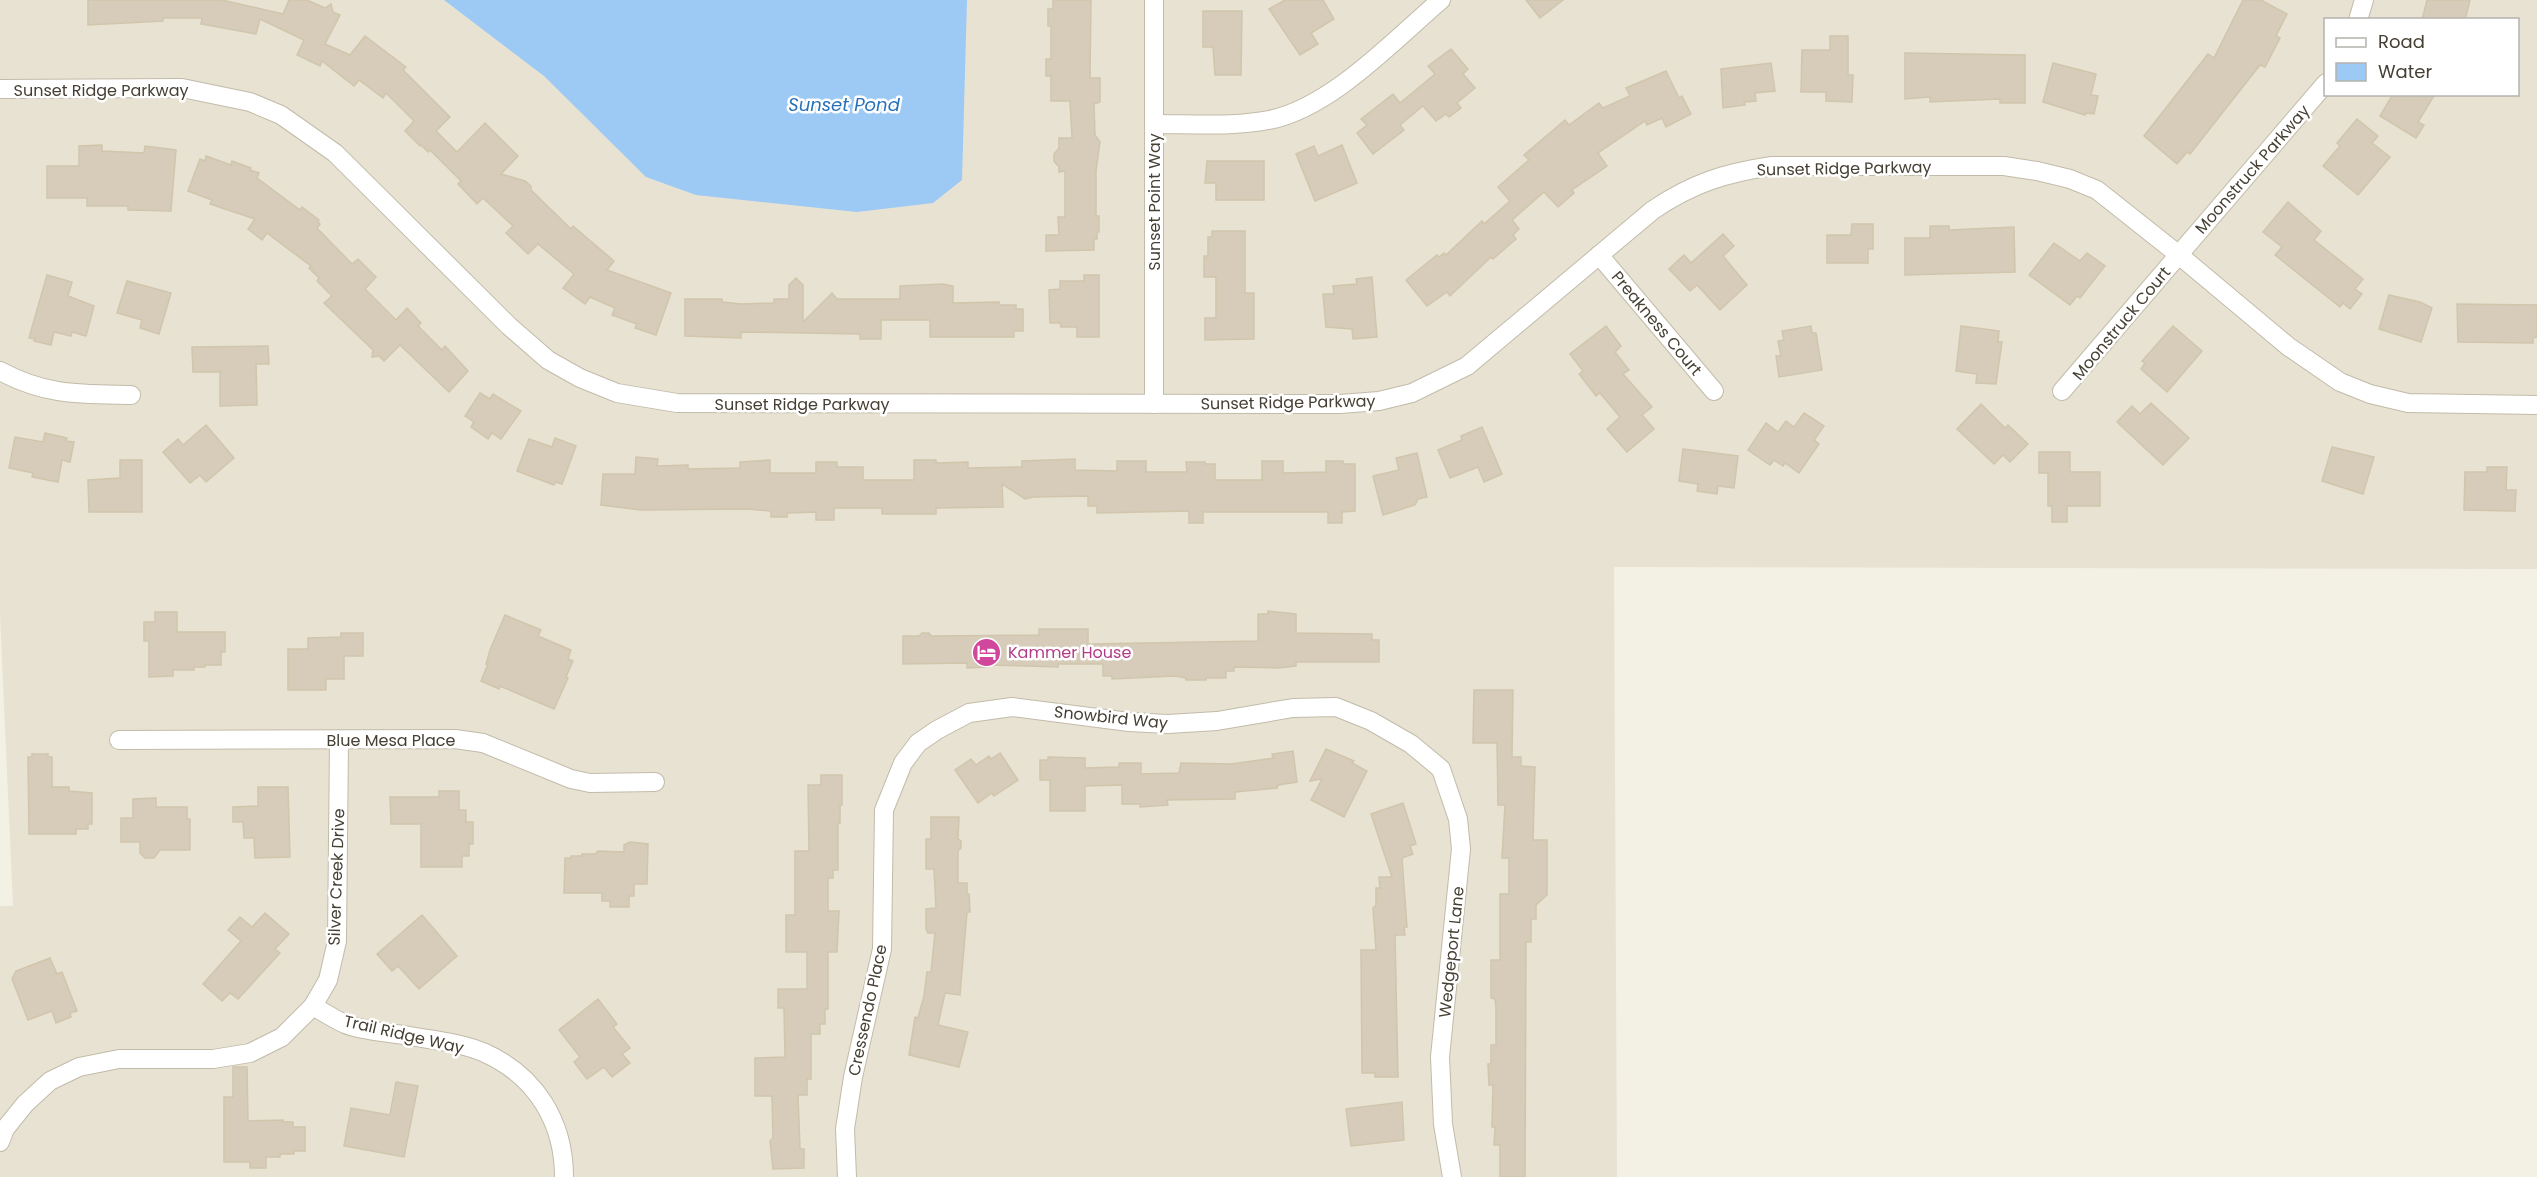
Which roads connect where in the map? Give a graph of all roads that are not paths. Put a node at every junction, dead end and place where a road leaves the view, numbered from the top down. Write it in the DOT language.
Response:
graph roads {
  1 [pos="1154,0"];
  2 [pos="1441,0"];
  3 [pos="2364,0"];
  4 [pos="2359,18"];
  5 [pos="2324,84"];
  6 [pos="0,89"];
  7 [pos="1154,124"];
  8 [pos="1599,255"];
  9 [pos="2179,255"];
  10 [pos="0,371"];
  11 [pos="1714,391"];
  12 [pos="2062,391"];
  13 [pos="131,395"];
  14 [pos="1154,404"];
  15 [pos="2537,405"];
  16 [pos="119,740"];
  17 [pos="339,740"];
  18 [pos="918,743"];
  19 [pos="1411,744"];
  20 [pos="655,782"];
  21 [pos="313,1006"];
  22 [pos="0,1142"];
  23 [pos="564,1177"];
  24 [pos="847,1177"];
  25 [pos="1452,1177"];
  1 -- 7 [label="street, Sunset Point Way"];
  2 -- 7 [label="street"];
  3 -- 4 [label="street"];
  5 -- 9 [label="street, Moonstruck Parkway"];
  6 -- 14 [label="street, Sunset Ridge Parkway"];
  7 -- 14 [label="street, Sunset Point Way"];
  8 -- 9 [label="street, Sunset Ridge Parkway"];
  8 -- 11 [label="street, Preakness Court"];
  8 -- 14 [label="street, Sunset Ridge Parkway"];
  9 -- 12 [label="street, Moonstruck Court"];
  9 -- 15 [label="street, Sunset Ridge Parkway"];
  10 -- 13 [label="street"];
  16 -- 17 [label="street, Blue Mesa Place"];
  17 -- 20 [label="street, Blue Mesa Place"];
  17 -- 21 [label="street, Silver Creek Drive"];
  18 -- 19 [label="street, Snowbird Way"];
  18 -- 24 [label="street, Cressendo Place"];
  19 -- 25 [label="street, Wedgeport Lane"];
  21 -- 22 [label="street, Silver Creek Drive"];
  21 -- 23 [label="street, Trail Ridge Way"];
}
